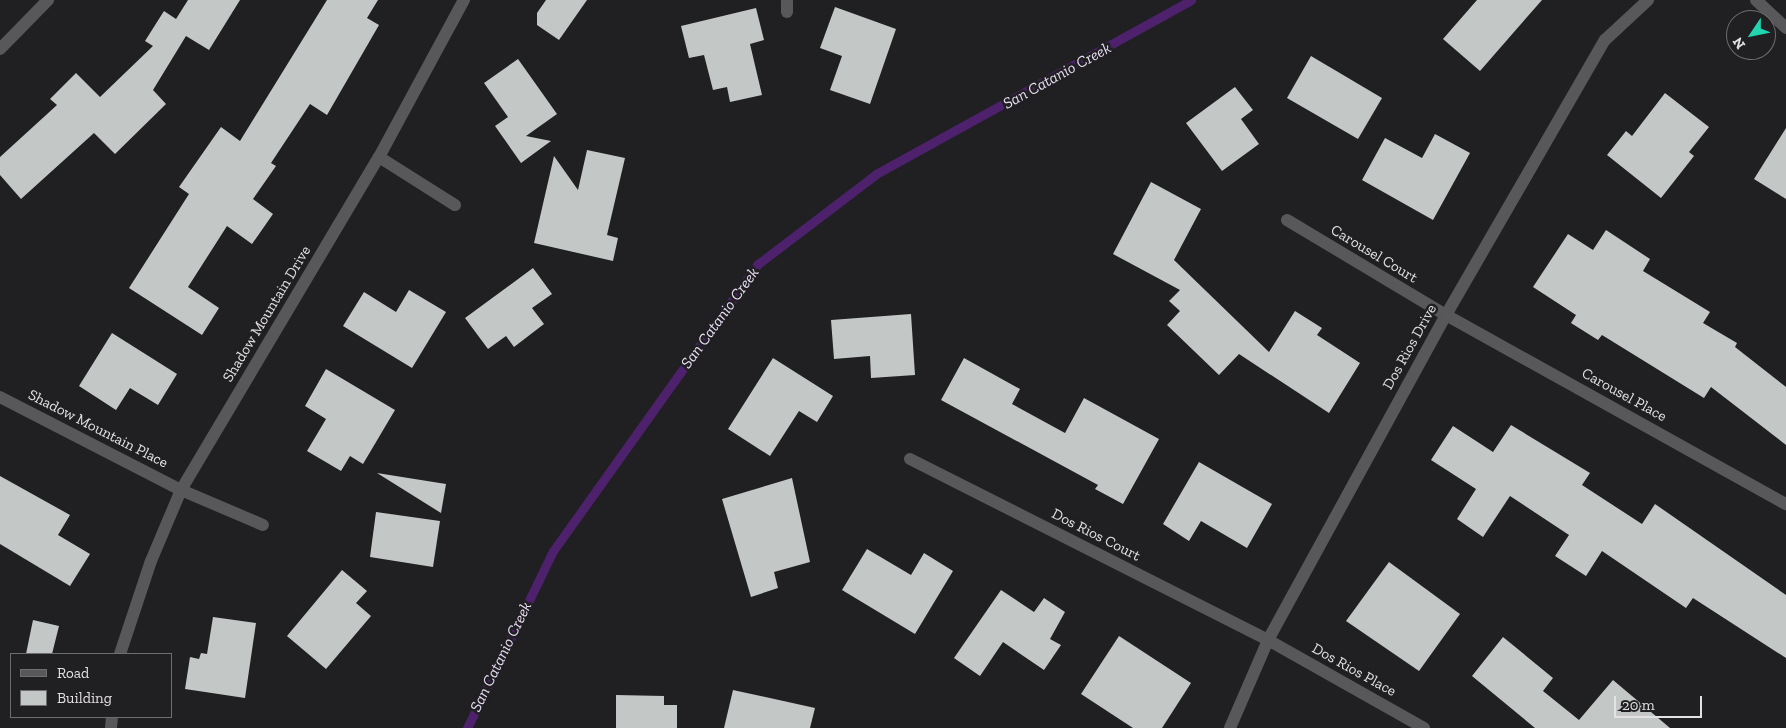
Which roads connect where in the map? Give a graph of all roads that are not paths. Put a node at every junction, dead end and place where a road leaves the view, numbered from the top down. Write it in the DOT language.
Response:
graph roads {
  1 [pos="48,0"];
  2 [pos="464,0"];
  3 [pos="1648,0"];
  4 [pos="1756,0"];
  5 [pos="1786,28"];
  6 [pos="0,49"];
  7 [pos="379,157"];
  8 [pos="455,205"];
  9 [pos="1287,220"];
  10 [pos="1446,315"];
  11 [pos="0,397"];
  12 [pos="910,459"];
  13 [pos="181,490"];
  14 [pos="1786,504"];
  15 [pos="263,525"];
  16 [pos="1268,640"];
  17 [pos="120,653"];
  18 [pos="1230,728"];
  19 [pos="1424,728"];
  1 -- 6 [label="street"];
  2 -- 7 [label="street, Shadow Mountain Drive"];
  3 -- 10 [label="street, Dos Rios Drive"];
  4 -- 5 [label="street"];
  7 -- 8 [label="street"];
  7 -- 13 [label="street, Shadow Mountain Drive"];
  9 -- 10 [label="street, Carousel Court"];
  10 -- 14 [label="street, Carousel Place"];
  10 -- 16 [label="street, Dos Rios Drive"];
  11 -- 13 [label="street, Shadow Mountain Place"];
  12 -- 16 [label="street, Dos Rios Court"];
  13 -- 15 [label="street, Shadow Mountain Place"];
  13 -- 17 [label="street, Shadow Mountain Drive"];
  16 -- 18 [label="street, Dos Rios Drive"];
  16 -- 19 [label="street, Dos Rios Place"];
}
